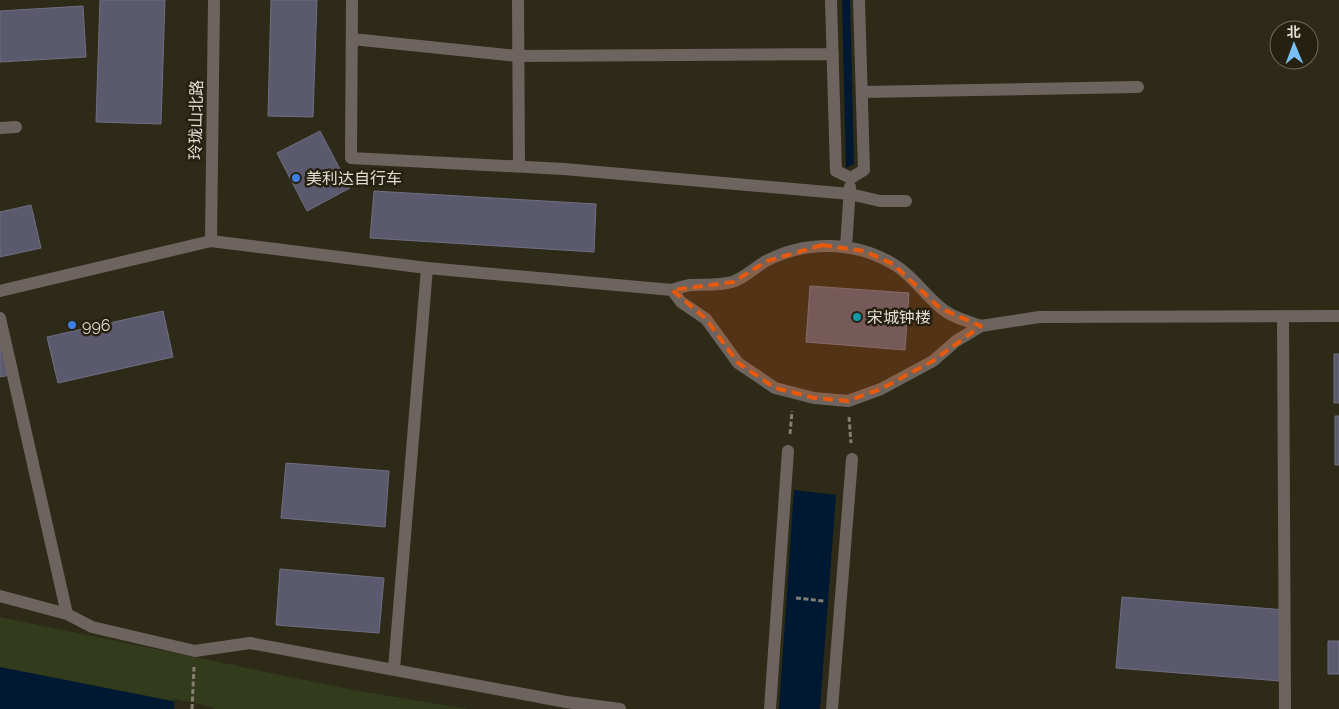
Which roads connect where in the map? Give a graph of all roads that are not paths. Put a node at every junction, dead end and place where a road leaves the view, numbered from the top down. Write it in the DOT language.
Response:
graph roads {
  1 [pos="214,0"];
  2 [pos="352,0"];
  3 [pos="518,0"];
  4 [pos="831,0"];
  5 [pos="859,0"];
  6 [pos="352,40"];
  7 [pos="833,54"];
  8 [pos="518,56"];
  9 [pos="1138,87"];
  10 [pos="862,92"];
  11 [pos="16,127"];
  12 [pos="0,128"];
  13 [pos="519,166"];
  14 [pos="851,178"];
  15 [pos="850,194"];
  16 [pos="906,200"];
  17 [pos="210,241"];
  18 [pos="846,247"];
  19 [pos="426,268"];
  20 [pos="0,290"];
  21 [pos="672,290"];
  22 [pos="1283,316"];
  23 [pos="1339,316"];
  24 [pos="0,318"];
  25 [pos="981,326"];
  26 [pos="788,451"];
  27 [pos="852,459"];
  28 [pos="0,596"];
  29 [pos="67,614"];
  30 [pos="394,669"];
  31 [pos="620,709"];
  32 [pos="770,709"];
  33 [pos="832,709"];
  34 [pos="1285,709"];
  1 -- 17 [label="street, 玲珑山北路"];
  2 -- 6 [label="street"];
  3 -- 8 [label="street"];
  4 -- 7 [label="street"];
  5 -- 10 [label="street"];
  6 -- 8 [label="street"];
  6 -- 13 [label="street"];
  7 -- 8 [label="street"];
  7 -- 14 [label="street"];
  8 -- 13 [label="street"];
  9 -- 10 [label="street"];
  10 -- 14 [label="street"];
  11 -- 12 [label="street"];
  13 -- 15 [label="street"];
  14 -- 15 [label="street"];
  15 -- 16 [label="street"];
  15 -- 18 [label="street"];
  17 -- 19 [label="street"];
  17 -- 20 [label="street"];
  18 -- 21 [label="street"];
  18 -- 25 [label="street"];
  19 -- 21 [label="street"];
  19 -- 30 [label="street"];
  21 -- 25 [label="street"];
  22 -- 23 [label="street"];
  22 -- 25 [label="street"];
  22 -- 34 [label="street"];
  24 -- 29 [label="street"];
  26 -- 32 [label="street"];
  27 -- 33 [label="street"];
  28 -- 29 [label="street"];
  29 -- 30 [label="street"];
  30 -- 31 [label="street"];
}
